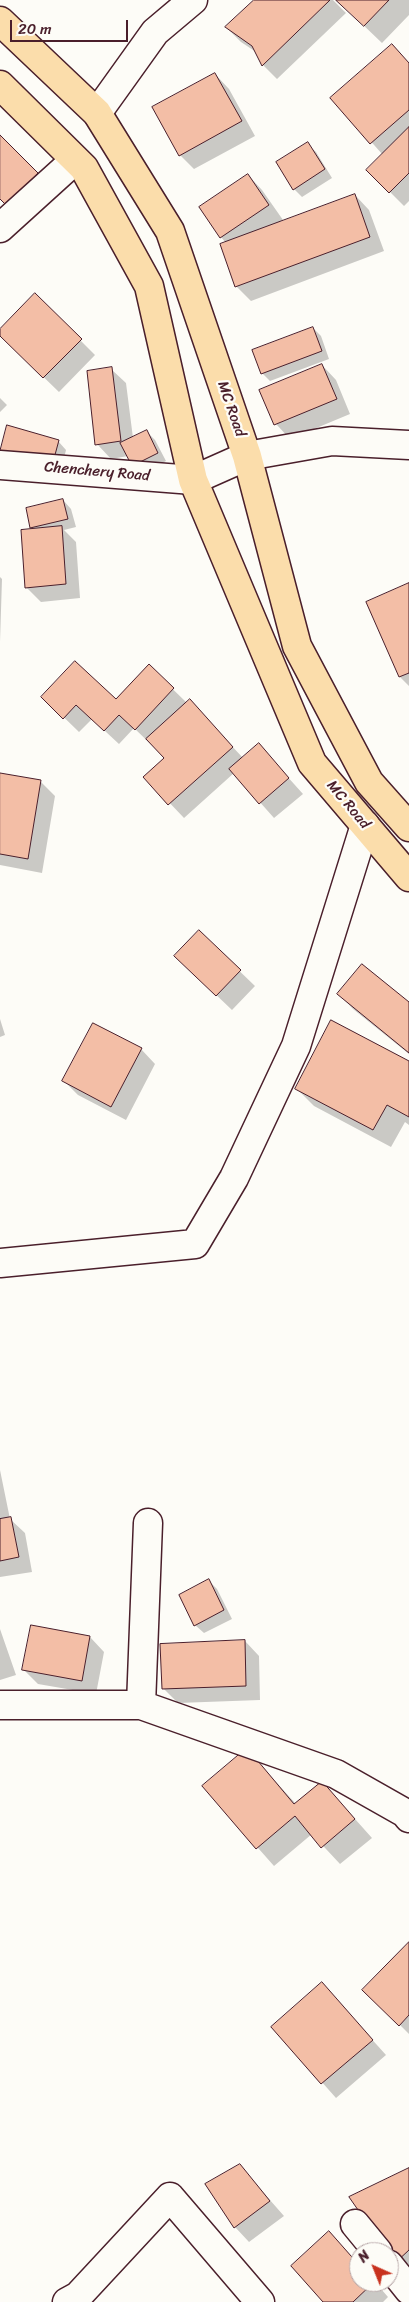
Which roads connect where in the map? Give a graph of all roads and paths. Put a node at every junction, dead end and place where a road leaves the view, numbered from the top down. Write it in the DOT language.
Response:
graph roads {
  1 [pos="194,0"];
  2 [pos="0,21"];
  3 [pos="0,85"];
  4 [pos="97,113"];
  5 [pos="75,160"];
  6 [pos="0,228"];
  7 [pos="409,446"];
  8 [pos="247,456"];
  9 [pos="0,465"];
  10 [pos="194,480"];
  11 [pos="365,825"];
  12 [pos="409,827"];
  13 [pos="409,877"];
  14 [pos="0,1263"];
  15 [pos="148,1523"];
  16 [pos="0,1705"];
  17 [pos="140,1705"];
  18 [pos="408,1811"];
  19 [pos="355,2224"];
  20 [pos="370,2242"];
  21 [pos="399,2278"];
  22 [pos="409,2290"];
  23 [pos="67,2302"];
  24 [pos="260,2302"];
  1 -- 4 [label="street"];
  2 -- 4 [label="main road, MC Road"];
  3 -- 5 [label="main road, MC Road"];
  4 -- 8 [label="main road, MC Road"];
  5 -- 6 [label="street"];
  5 -- 10 [label="main road, MC Road"];
  7 -- 8 [label="street"];
  8 -- 10 [label="street"];
  8 -- 12 [label="main road, MC Road"];
  9 -- 10 [label="street, Chenchery Road"];
  10 -- 11 [label="main road, MC Road"];
  11 -- 13 [label="main road, MC Road"];
  11 -- 14 [label="street"];
  15 -- 17 [label="street"];
  16 -- 17 [label="street"];
  17 -- 18 [label="street"];
  19 -- 20 [label="street"];
  21 -- 22 [label="street"];
  23 -- 24 [label="street"];
}
